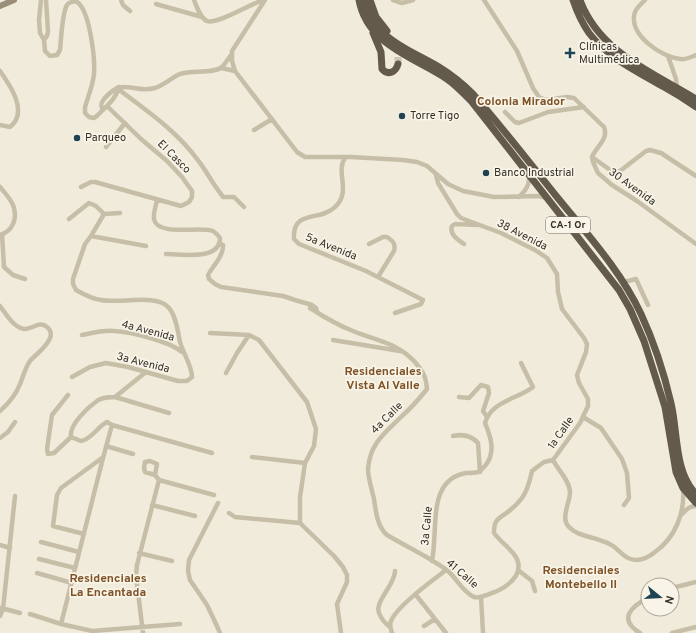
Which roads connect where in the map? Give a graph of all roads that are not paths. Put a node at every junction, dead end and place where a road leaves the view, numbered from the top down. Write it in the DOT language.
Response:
graph roads {
  1 [pos="14,0"];
  2 [pos="41,0"];
  3 [pos="46,0"];
  4 [pos="121,0"];
  5 [pos="194,0"];
  6 [pos="265,0"];
  7 [pos="359,0"];
  8 [pos="365,0"];
  9 [pos="370,0"];
  10 [pos="393,0"];
  11 [pos="413,0"];
  12 [pos="484,0"];
  13 [pos="572,0"];
  14 [pos="580,0"];
  15 [pos="645,0"];
  16 [pos="156,4"];
  17 [pos="0,6"];
  18 [pos="130,12"];
  19 [pos="202,17"];
  20 [pos="47,19"];
  21 [pos="39,20"];
  22 [pos="372,29"];
  23 [pos="392,37"];
  24 [pos="44,40"];
  25 [pos="231,55"];
  26 [pos="696,55"];
  27 [pos="668,56"];
  28 [pos="398,64"];
  29 [pos="221,68"];
  30 [pos="0,71"];
  31 [pos="235,71"];
  32 [pos="677,87"];
  33 [pos="118,88"];
  34 [pos="696,99"];
  35 [pos="103,100"];
  36 [pos="109,105"];
  37 [pos="584,107"];
  38 [pos="696,107"];
  39 [pos="103,110"];
  40 [pos="505,112"];
  41 [pos="272,119"];
  42 [pos="125,123"];
  43 [pos="0,125"];
  44 [pos="254,130"];
  45 [pos="106,147"];
  46 [pos="592,157"];
  47 [pos="345,158"];
  48 [pos="528,173"];
  49 [pos="436,174"];
  50 [pos="696,176"];
  51 [pos="0,187"];
  52 [pos="81,187"];
  53 [pos="519,197"];
  54 [pos="548,198"];
  55 [pos="157,200"];
  56 [pos="244,207"];
  57 [pos="120,213"];
  58 [pos="104,214"];
  59 [pos="69,219"];
  60 [pos="480,225"];
  61 [pos="569,226"];
  62 [pos="1,235"];
  63 [pos="91,236"];
  64 [pos="590,239"];
  65 [pos="219,244"];
  66 [pos="369,244"];
  67 [pos="464,244"];
  68 [pos="696,244"];
  69 [pos="146,246"];
  70 [pos="166,254"];
  71 [pos="591,255"];
  72 [pos="616,272"];
  73 [pos="378,277"];
  74 [pos="25,279"];
  75 [pos="624,282"];
  76 [pos="648,305"];
  77 [pos="0,306"];
  78 [pos="310,308"];
  79 [pos="318,313"];
  80 [pos="395,313"];
  81 [pos="210,333"];
  82 [pos="82,335"];
  83 [pos="249,335"];
  84 [pos="333,340"];
  85 [pos="403,351"];
  86 [pos="183,352"];
  87 [pos="522,363"];
  88 [pos="146,372"];
  89 [pos="226,373"];
  90 [pos="72,377"];
  91 [pos="68,395"];
  92 [pos="459,396"];
  93 [pos="115,397"];
  94 [pos="0,411"];
  95 [pos="169,413"];
  96 [pos="487,417"];
  97 [pos="583,417"];
  98 [pos="16,422"];
  99 [pos="112,425"];
  100 [pos="453,436"];
  101 [pos="71,437"];
  102 [pos="0,438"];
  103 [pos="106,446"];
  104 [pos="212,453"];
  105 [pos="133,454"];
  106 [pos="252,457"];
  107 [pos="103,458"];
  108 [pos="553,460"];
  109 [pos="305,463"];
  110 [pos="480,472"];
  111 [pos="154,474"];
  112 [pos="159,480"];
  113 [pos="683,488"];
  114 [pos="696,494"];
  115 [pos="214,495"];
  116 [pos="15,496"];
  117 [pos="218,503"];
  118 [pos="696,503"];
  119 [pos="152,505"];
  120 [pos="624,505"];
  121 [pos="696,506"];
  122 [pos="229,513"];
  123 [pos="195,516"];
  124 [pos="680,517"];
  125 [pos="300,523"];
  126 [pos="84,534"];
  127 [pos="41,542"];
  128 [pos="0,545"];
  129 [pos="10,548"];
  130 [pos="80,552"];
  131 [pos="139,554"];
  132 [pos="39,559"];
  133 [pos="172,561"];
  134 [pos="432,561"];
  135 [pos="75,568"];
  136 [pos="446,570"];
  137 [pos="518,570"];
  138 [pos="395,571"];
  139 [pos="37,573"];
  140 [pos="696,582"];
  141 [pos="72,583"];
  142 [pos="680,586"];
  143 [pos="535,591"];
  144 [pos="416,595"];
  145 [pos="481,597"];
  146 [pos="640,602"];
  147 [pos="1,608"];
  148 [pos="20,613"];
  149 [pos="30,614"];
  150 [pos="0,616"];
  151 [pos="435,620"];
  152 [pos="61,624"];
  153 [pos="180,624"];
  154 [pos="424,626"];
  155 [pos="142,627"];
  156 [pos="696,627"];
  157 [pos="390,628"];
  158 [pos="143,633"];
  159 [pos="220,633"];
  160 [pos="341,633"];
  161 [pos="392,633"];
  162 [pos="446,633"];
  163 [pos="483,633"];
  164 [pos="640,633"];
  165 [pos="672,633"];
  1 -- 17 [label="main road"];
  2 -- 21 [label="street"];
  3 -- 20 [label="street"];
  4 -- 18 [label="street"];
  5 -- 19 [label="street"];
  6 -- 19 [label="street"];
  6 -- 25 [label="street"];
  7 -- 22 [label="highway, CA-1 Or"];
  8 -- 64 [label="highway, CA-1 Or"];
  9 -- 23 [label="highway"];
  10 -- 11 [label="street"];
  12 -- 37 [label="street"];
  13 -- 38 [label="highway"];
  14 -- 32 [label="highway"];
  15 -- 27 [label="street"];
  16 -- 19 [label="street"];
  20 -- 21 [label="street"];
  20 -- 24 [label="street"];
  21 -- 24 [label="street"];
  22 -- 28 [label="highway"];
  22 -- 48 [label="highway, CA-1 Or"];
  24 -- 39 [label="street"];
  25 -- 29 [label="street"];
  25 -- 31 [label="street"];
  26 -- 27 [label="street"];
  27 -- 32 [label="street"];
  29 -- 31 [label="street"];
  29 -- 33 [label="street"];
  30 -- 43 [label="street"];
  31 -- 41 [label="street"];
  32 -- 34 [label="highway"];
  33 -- 35 [label="street"];
  33 -- 36 [label="street"];
  33 -- 56 [label="street"];
  35 -- 36 [label="street"];
  35 -- 39 [label="street"];
  36 -- 39 [label="street"];
  36 -- 42 [label="street, El Casco"];
  37 -- 40 [label="street"];
  37 -- 46 [label="street"];
  41 -- 44 [label="street"];
  41 -- 47 [label="street"];
  42 -- 45 [label="street"];
  42 -- 55 [label="street, El Casco"];
  46 -- 50 [label="street"];
  46 -- 68 [label="street, 30 Avenida"];
  47 -- 49 [label="street"];
  47 -- 73 [label="street, 5a Avenida"];
  48 -- 53 [label="street"];
  48 -- 54 [label="highway, CA-1 Or"];
  49 -- 53 [label="street"];
  49 -- 60 [label="street, 38 Avenida"];
  51 -- 62 [label="street"];
  52 -- 55 [label="street, El Casco"];
  53 -- 54 [label="street"];
  54 -- 61 [label="highway, CA-1 Or"];
  55 -- 65 [label="street"];
  57 -- 58 [label="street"];
  58 -- 59 [label="street"];
  58 -- 63 [label="street"];
  60 -- 67 [label="street"];
  60 -- 97 [label="street, 38 Avenida"];
  61 -- 64 [label="highway"];
  61 -- 71 [label="highway, CA-1 Or"];
  62 -- 74 [label="street"];
  63 -- 69 [label="street"];
  63 -- 86 [label="street"];
  64 -- 72 [label="highway, CA-1 Or"];
  65 -- 70 [label="street"];
  65 -- 79 [label="street"];
  66 -- 73 [label="street"];
  71 -- 72 [label="highway"];
  71 -- 113 [label="highway, CA-1 Or"];
  72 -- 75 [label="highway, CA-1 Or"];
  73 -- 80 [label="street, 5a Avenida"];
  75 -- 76 [label="street"];
  75 -- 114 [label="highway, CA-1 Or"];
  77 -- 94 [label="street"];
  78 -- 79 [label="street, 4a Calle"];
  79 -- 85 [label="street, 4a Calle"];
  81 -- 83 [label="street"];
  82 -- 86 [label="street, 4a Avenida"];
  83 -- 89 [label="street"];
  83 -- 109 [label="street"];
  84 -- 85 [label="street"];
  85 -- 134 [label="street, 4a Calle"];
  86 -- 88 [label="street, 3a Avenida"];
  87 -- 96 [label="street"];
  88 -- 90 [label="street, 3a Avenida"];
  88 -- 93 [label="street"];
  91 -- 101 [label="street"];
  92 -- 96 [label="street"];
  93 -- 95 [label="street"];
  93 -- 101 [label="street"];
  96 -- 110 [label="street"];
  97 -- 108 [label="street, 1a Calle"];
  97 -- 120 [label="street"];
  98 -- 102 [label="street"];
  99 -- 101 [label="street"];
  99 -- 103 [label="street"];
  99 -- 104 [label="street"];
  100 -- 110 [label="street"];
  103 -- 105 [label="street"];
  103 -- 107 [label="street"];
  106 -- 109 [label="street"];
  107 -- 126 [label="street"];
  107 -- 126 [label="street"];
  108 -- 124 [label="street"];
  108 -- 137 [label="street"];
  109 -- 125 [label="street"];
  110 -- 134 [label="street, 3a Calle"];
  111 -- 112 [label="street"];
  112 -- 115 [label="street"];
  112 -- 119 [label="street"];
  113 -- 118 [label="highway, CA-1 Or"];
  113 -- 124 [label="street"];
  116 -- 129 [label="street"];
  117 -- 159 [label="street"];
  119 -- 123 [label="street"];
  119 -- 131 [label="street"];
  121 -- 124 [label="street"];
  122 -- 125 [label="street"];
  125 -- 160 [label="street"];
  126 -- 130 [label="street"];
  127 -- 130 [label="street"];
  128 -- 129 [label="street"];
  129 -- 147 [label="street"];
  130 -- 135 [label="street"];
  131 -- 133 [label="street"];
  131 -- 155 [label="street"];
  132 -- 135 [label="street"];
  134 -- 136 [label="street, 41 Calle"];
  135 -- 141 [label="street"];
  136 -- 144 [label="street"];
  136 -- 145 [label="street, 41 Calle"];
  137 -- 143 [label="street"];
  137 -- 145 [label="street"];
  138 -- 157 [label="street"];
  139 -- 141 [label="street"];
  140 -- 142 [label="street"];
  141 -- 152 [label="street"];
  144 -- 151 [label="street"];
  144 -- 157 [label="street"];
  145 -- 163 [label="street"];
  146 -- 164 [label="street"];
  147 -- 148 [label="street"];
  147 -- 150 [label="street"];
  149 -- 152 [label="street"];
  151 -- 154 [label="street"];
  151 -- 162 [label="street"];
  152 -- 155 [label="street"];
  153 -- 155 [label="street"];
  155 -- 158 [label="street"];
  156 -- 165 [label="street"];
  157 -- 161 [label="street"];
}
